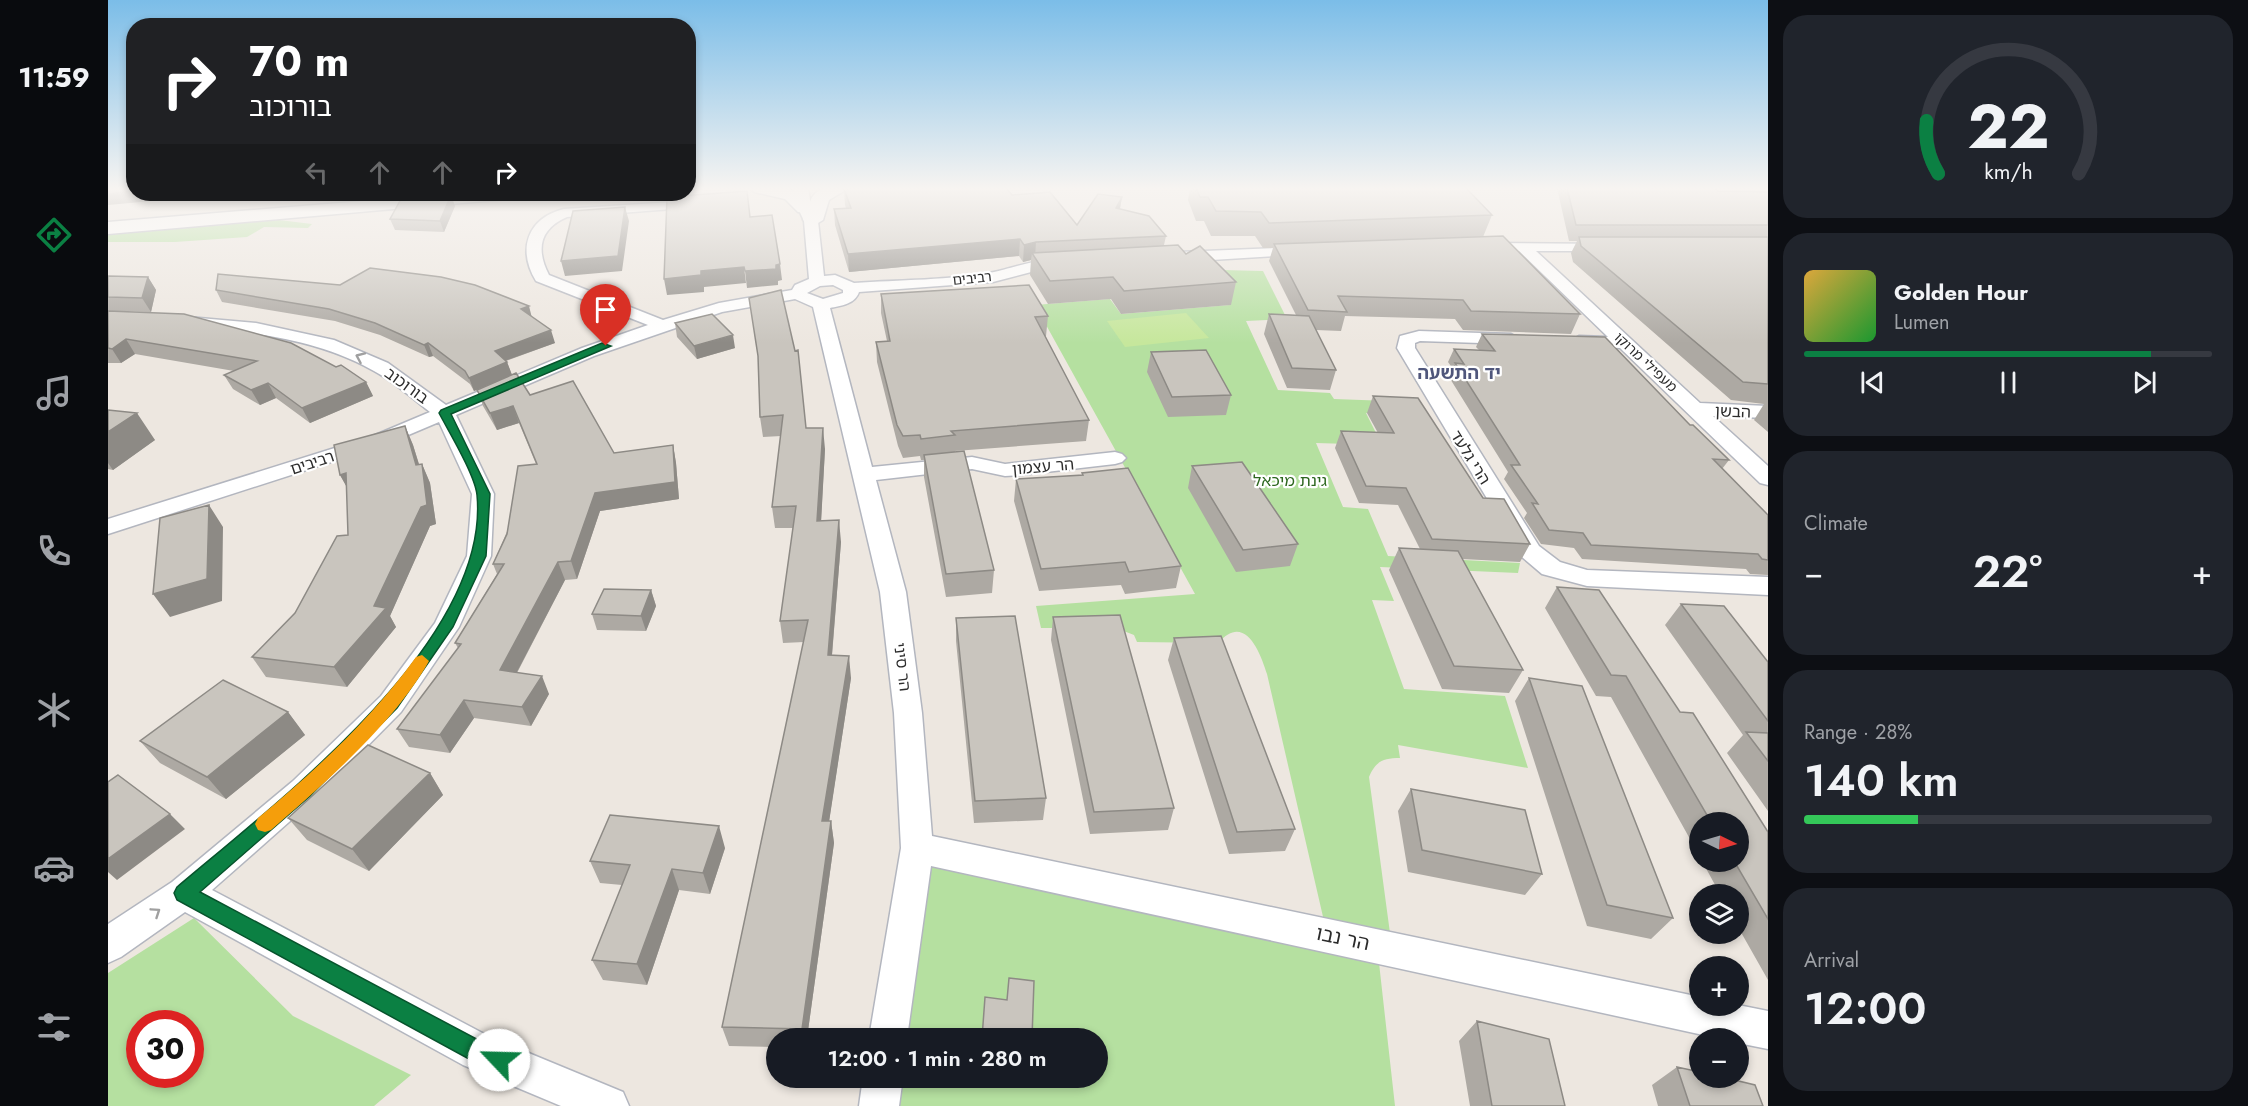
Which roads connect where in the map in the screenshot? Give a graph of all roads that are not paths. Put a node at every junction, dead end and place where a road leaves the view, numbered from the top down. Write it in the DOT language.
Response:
graph roads {
  1 [pos="537,240"];
  2 [pos="811,240"];
  3 [pos="1466,247"];
  4 [pos="1523,247"];
  5 [pos="1617,247"];
  6 [pos="1322,250"];
  7 [pos="1163,258"];
  8 [pos="1084,262"];
  9 [pos="852,288"];
  10 [pos="812,293"];
  11 [pos="164,319"];
  12 [pos="660,327"];
  13 [pos="1534,340"];
  14 [pos="1557,340"];
  15 [pos="1626,343"];
  16 [pos="1697,409"];
  17 [pos="1768,412"];
  18 [pos="445,413"];
  19 [pos="1115,458"];
  20 [pos="863,475"];
  21 [pos="1768,478"];
  22 [pos="119,524"];
  23 [pos="108,545"];
  24 [pos="1768,586"];
  25 [pos="917,848"];
  26 [pos="184,893"];
  27 [pos="108,945"];
  28 [pos="890,1028"];
  29 [pos="1768,1029"];
  30 [pos="881,1088"];
  31 [pos="609,1106"];
  32 [pos="879,1106"];
  1 -- 12 [label="street"];
  2 -- 10 [label="street, הר סיני"];
  3 -- 4 [label="street"];
  4 -- 5 [label="street"];
  4 -- 15 [label="street, מעפילי מרוקו"];
  6 -- 7 [label="street"];
  8 -- 9 [label="street, רביבים"];
  9 -- 10 [label="street"];
  9 -- 10 [label="street"];
  10 -- 12 [label="street, רביבים"];
  10 -- 20 [label="street, הר סיני"];
  18 -- 11 [label="street, בורוכוב, one-way"];
  12 -- 18 [label="street, רביבים"];
  13 -- 24 [label="street, הרי גלעד"];
  14 -- 15 [label="street"];
  15 -- 16 [label="street, מעפילי מרוקו"];
  16 -- 17 [label="street, הבשן"];
  16 -- 21 [label="street, מעפילי מרוקו"];
  18 -- 22 [label="street, רביבים"];
  18 -- 26 [label="street, בורוכוב"];
  19 -- 20 [label="street, הר עצמון"];
  20 -- 25 [label="street, הר סיני"];
  22 -- 23 [label="street, רביבים"];
  25 -- 28 [label="street, הר סיני"];
  25 -- 29 [label="street, הר נבו"];
  27 -- 26 [label="street, בורוכוב, one-way"];
  26 -- 31 [label="street"];
  30 -- 32 [label="street"];
}
